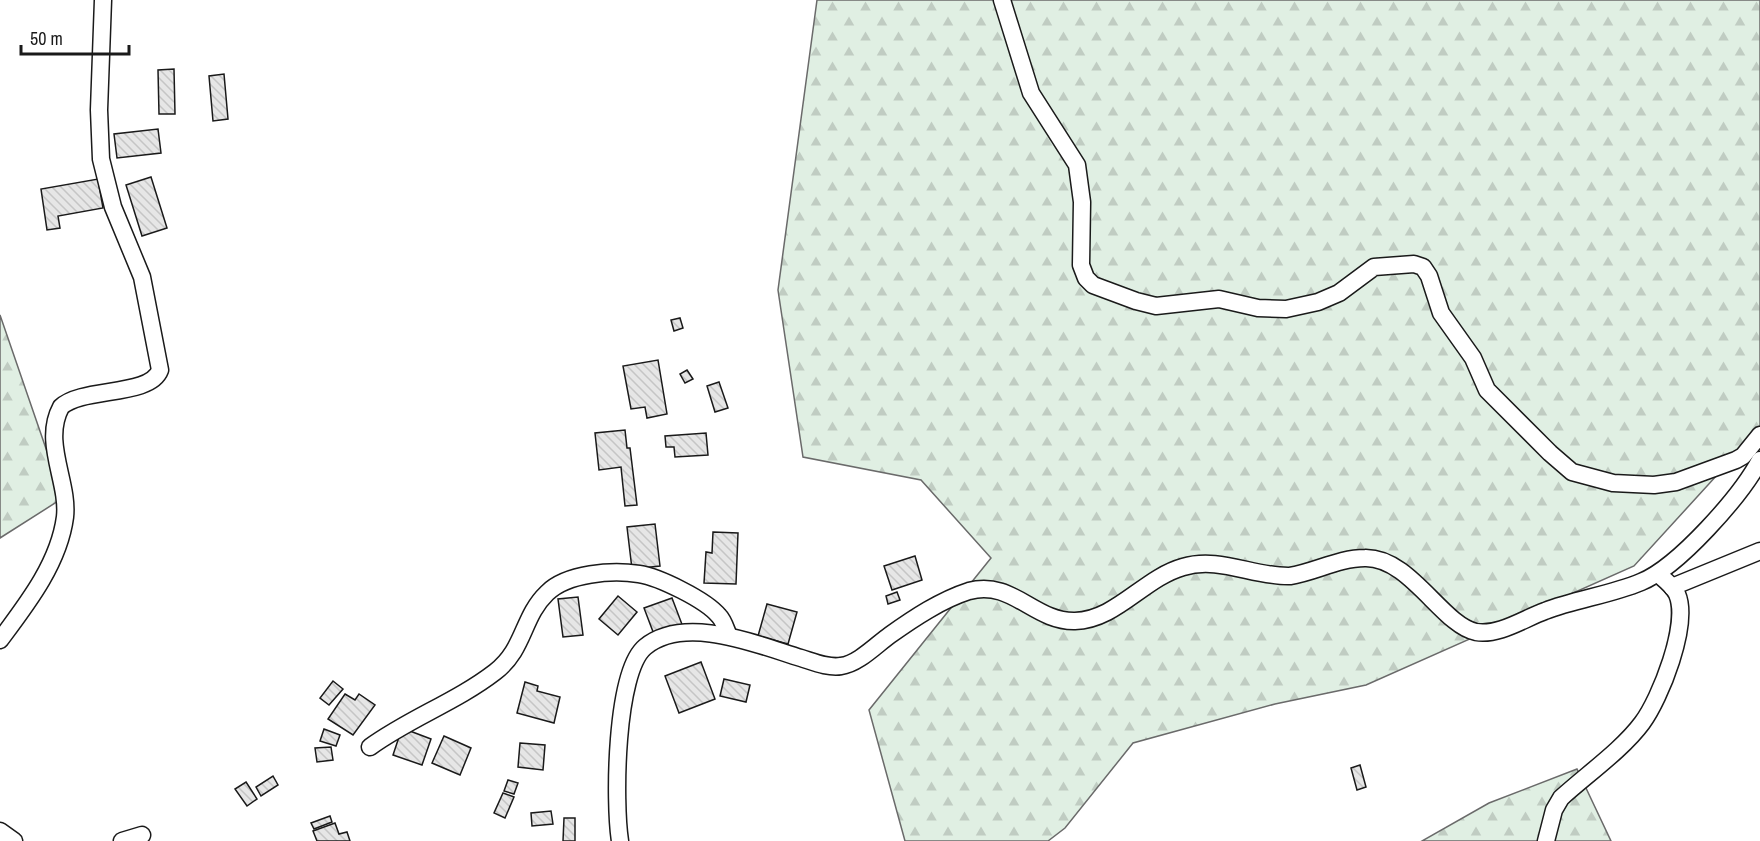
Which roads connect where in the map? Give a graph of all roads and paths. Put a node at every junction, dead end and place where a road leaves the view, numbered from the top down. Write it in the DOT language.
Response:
graph roads {
  1 [pos="103,0"];
  2 [pos="1002,0"];
  3 [pos="1760,435"];
  4 [pos="1760,460"];
  5 [pos="1760,551"];
  6 [pos="1658,574"];
  7 [pos="1672,587"];
  8 [pos="729,636"];
  9 [pos="0,639"];
  10 [pos="370,747"];
  11 [pos="0,831"];
  12 [pos="142,835"];
  13 [pos="14,841"];
  14 [pos="122,841"];
  15 [pos="620,841"];
  16 [pos="1545,841"];
  1 -- 9 [label="street"];
  2 -- 3 [label="street"];
  4 -- 6 [label="street"];
  5 -- 7 [label="street"];
  6 -- 7 [label="street"];
  6 -- 8 [label="street"];
  7 -- 16 [label="street"];
  8 -- 10 [label="street"];
  8 -- 15 [label="street"];
  11 -- 13 [label="street"];
  12 -- 14 [label="street"];
}
